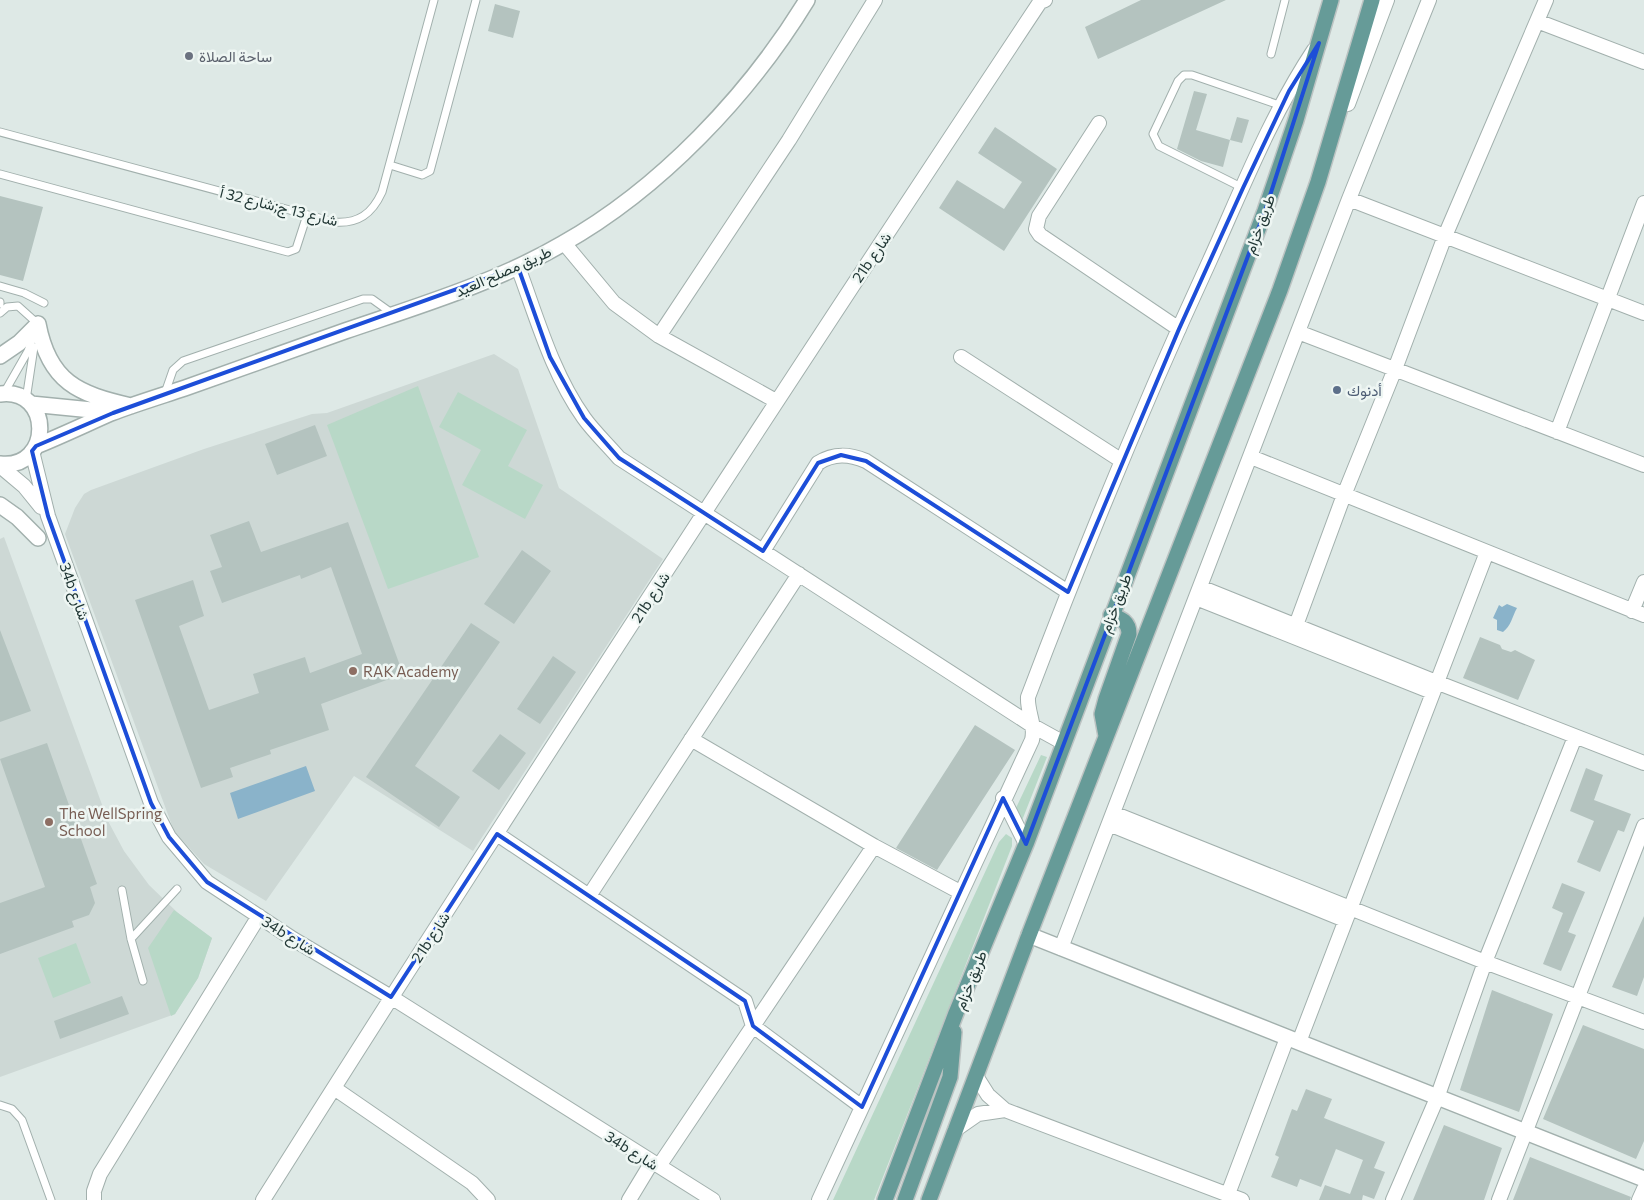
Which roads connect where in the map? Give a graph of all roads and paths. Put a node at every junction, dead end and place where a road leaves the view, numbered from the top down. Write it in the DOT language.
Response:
graph roads {
  1 [pos="434,0"];
  2 [pos="476,0"];
  3 [pos="807,0"];
  4 [pos="875,0"];
  5 [pos="1285,0"];
  6 [pos="1332,0"];
  7 [pos="1372,0"];
  8 [pos="1387,0"];
  9 [pos="1429,0"];
  10 [pos="1546,0"];
  11 [pos="1042,1"];
  12 [pos="1538,21"];
  13 [pos="1319,43"];
  14 [pos="1271,54"];
  15 [pos="1644,62"];
  16 [pos="1282,106"];
  17 [pos="1100,122"];
  18 [pos="0,132"];
  19 [pos="390,165"];
  20 [pos="0,174"];
  21 [pos="1318,182"];
  22 [pos="1243,188"];
  23 [pos="1349,199"];
  24 [pos="1644,203"];
  25 [pos="307,215"];
  26 [pos="1445,236"];
  27 [pos="564,244"];
  28 [pos="518,267"];
  29 [pos="0,286"];
  30 [pos="1606,297"];
  31 [pos="44,303"];
  32 [pos="0,313"];
  33 [pos="1644,313"];
  34 [pos="393,315"];
  35 [pos="38,324"];
  36 [pos="1178,329"];
  37 [pos="1298,332"];
  38 [pos="659,336"];
  39 [pos="0,356"];
  40 [pos="960,357"];
  41 [pos="1395,370"];
  42 [pos="2,394"];
  43 [pos="165,395"];
  44 [pos="776,400"];
  45 [pos="28,402"];
  46 [pos="131,406"];
  47 [pos="113,413"];
  48 [pos="1557,432"];
  49 [pos="34,449"];
  50 [pos="1251,458"];
  51 [pos="1122,461"];
  52 [pos="0,465"];
  53 [pos="1644,465"];
  54 [pos="1344,495"];
  55 [pos="0,505"];
  56 [pos="704,513"];
  57 [pos="48,516"];
  58 [pos="38,538"];
  59 [pos="763,551"];
  60 [pos="1487,552"];
  61 [pos="799,574"];
  62 [pos="1644,582"];
  63 [pos="1068,592"];
  64 [pos="1198,592"];
  65 [pos="1638,613"];
  66 [pos="1111,615"];
  67 [pos="1294,631"];
  68 [pos="1434,687"];
  69 [pos="1033,726"];
  70 [pos="1575,737"];
  71 [pos="1106,738"];
  72 [pos="691,739"];
  73 [pos="1062,742"];
  74 [pos="1644,763"];
  75 [pos="1003,798"];
  76 [pos="1111,819"];
  77 [pos="1644,826"];
  78 [pos="497,834"];
  79 [pos="1026,844"];
  80 [pos="874,846"];
  81 [pos="177,889"];
  82 [pos="122,890"];
  83 [pos="960,892"];
  84 [pos="589,896"];
  85 [pos="1347,914"];
  86 [pos="259,916"];
  87 [pos="1029,935"];
  88 [pos="131,939"];
  89 [pos="1061,948"];
  90 [pos="1485,962"];
  91 [pos="143,981"];
  92 [pos="391,997"];
  93 [pos="1578,997"];
  94 [pos="956,1013"];
  95 [pos="1644,1022"];
  96 [pos="753,1026"];
  97 [pos="1293,1040"];
  98 [pos="976,1076"];
  99 [pos="334,1088"];
  100 [pos="1437,1098"];
  101 [pos="0,1105"];
  102 [pos="862,1107"];
  103 [pos="1005,1110"];
  104 [pos="956,1130"];
  105 [pos="1525,1133"];
  106 [pos="655,1164"];
  107 [pos="1644,1178"];
  108 [pos="1644,1189"];
  109 [pos="692,1194"];
  110 [pos="1228,1194"];
  111 [pos="51,1200"];
  112 [pos="94,1200"];
  113 [pos="263,1200"];
  114 [pos="488,1200"];
  115 [pos="629,1200"];
  116 [pos="713,1200"];
  117 [pos="819,1200"];
  118 [pos="885,1200"];
  119 [pos="905,1200"];
  120 [pos="929,1200"];
  121 [pos="1242,1200"];
  122 [pos="1393,1200"];
  123 [pos="1499,1200"];
  124 [pos="1639,1200"];
  1 -- 19 [label="lane, شارع 13 ج;شارع 32 أ"];
  2 -- 19 [label="lane"];
  3 -- 27 [label="street, طريق مصلح العيد"];
  4 -- 38 [label="street"];
  5 -- 14 [label="lane"];
  6 -- 13 [label="main road, طريق خزام"];
  7 -- 21 [label="main road"];
  8 -- 21 [label="street"];
  9 -- 23 [label="street"];
  10 -- 12 [label="street"];
  11 -- 44 [label="street, 21b شارع"];
  12 -- 15 [label="street"];
  12 -- 26 [label="street"];
  13 -- 16 [label="street"];
  13 -- 66 [label="main road, طريق خزام"];
  16 -- 22 [label="street"];
  16 -- 22 [label="lane"];
  17 -- 36 [label="street"];
  18 -- 25 [label="lane, شارع 13 ج;شارع 32 أ"];
  19 -- 25 [label="lane, شارع 13 ج;شارع 32 أ"];
  20 -- 25 [label="lane"];
  21 -- 71 [label="main road"];
  22 -- 36 [label="street"];
  23 -- 26 [label="street"];
  23 -- 37 [label="street"];
  24 -- 30 [label="street"];
  26 -- 30 [label="street"];
  26 -- 41 [label="street"];
  27 -- 28 [label="street, طريق مصلح العيد"];
  27 -- 38 [label="street"];
  28 -- 34 [label="street, طريق مصلح العيد"];
  28 -- 56 [label="street"];
  29 -- 31 [label="lane"];
  30 -- 33 [label="street"];
  30 -- 48 [label="street"];
  32 -- 35 [label="lane"];
  34 -- 43 [label="street, طريق مصلح العيد"];
  34 -- 43 [label="lane"];
  35 -- 39 [label="street"];
  35 -- 42 [label="lane"];
  35 -- 45 [label="lane"];
  35 -- 46 [label="street"];
  36 -- 51 [label="street"];
  37 -- 41 [label="street"];
  37 -- 50 [label="street"];
  38 -- 44 [label="street"];
  40 -- 51 [label="street"];
  41 -- 48 [label="street"];
  41 -- 54 [label="street"];
  42 -- 45 [label="street, طريق مصلح العيد"];
  43 -- 46 [label="street, طريق مصلح العيد"];
  44 -- 56 [label="street, 21b شارع"];
  45 -- 47 [label="street, طريق مصلح العيد"];
  45 -- 49 [label="street"];
  46 -- 47 [label="street, طريق مصلح العيد"];
  47 -- 49 [label="street, طريق مصلح العيد"];
  48 -- 53 [label="street"];
  49 -- 52 [label="street, طريق مصلح العيد"];
  49 -- 57 [label="street, 34b شارع"];
  50 -- 54 [label="street"];
  50 -- 64 [label="street"];
  51 -- 63 [label="street"];
  52 -- 57 [label="street, 34b شارع"];
  54 -- 60 [label="street"];
  54 -- 67 [label="street"];
  55 -- 58 [label="street"];
  56 -- 59 [label="street"];
  56 -- 78 [label="street, 21b شارع"];
  57 -- 86 [label="street, 34b شارع"];
  59 -- 61 [label="street"];
  59 -- 63 [label="street"];
  60 -- 65 [label="street"];
  60 -- 68 [label="street"];
  61 -- 69 [label="street"];
  61 -- 72 [label="street"];
  62 -- 65 [label="street"];
  63 -- 69 [label="street"];
  64 -- 67 [label="street"];
  64 -- 76 [label="street"];
  66 -- 71 [label="main road"];
  66 -- 73 [label="main road, طريق خزام"];
  67 -- 68 [label="street"];
  68 -- 70 [label="street"];
  68 -- 85 [label="street"];
  69 -- 73 [label="street"];
  69 -- 75 [label="street"];
  70 -- 74 [label="street"];
  70 -- 90 [label="street"];
  71 -- 87 [label="main road"];
  72 -- 80 [label="street"];
  72 -- 84 [label="street"];
  73 -- 79 [label="main road, طريق خزام"];
  75 -- 79 [label="street"];
  75 -- 83 [label="street"];
  76 -- 85 [label="street"];
  76 -- 89 [label="street"];
  77 -- 93 [label="street"];
  78 -- 84 [label="street"];
  78 -- 92 [label="street, 21b شارع"];
  79 -- 94 [label="main road, طريق خزام"];
  80 -- 83 [label="street"];
  80 -- 96 [label="street"];
  81 -- 88 [label="lane"];
  82 -- 88 [label="lane"];
  83 -- 102 [label="street"];
  84 -- 96 [label="street"];
  85 -- 90 [label="street"];
  85 -- 97 [label="street"];
  86 -- 92 [label="street, 34b شارع"];
  86 -- 112 [label="street"];
  87 -- 89 [label="street"];
  87 -- 98 [label="main road"];
  88 -- 91 [label="lane"];
  89 -- 97 [label="street"];
  90 -- 93 [label="street"];
  90 -- 100 [label="street"];
  92 -- 99 [label="street, 21b شارع"];
  92 -- 106 [label="street, 34b شارع"];
  93 -- 95 [label="street"];
  93 -- 105 [label="street"];
  94 -- 118 [label="main road, طريق خزام"];
  94 -- 119 [label="main road"];
  96 -- 102 [label="street"];
  96 -- 106 [label="street"];
  97 -- 100 [label="street"];
  97 -- 110 [label="street"];
  98 -- 103 [label="street"];
  98 -- 104 [label="main road"];
  99 -- 113 [label="street, 21b شارع"];
  99 -- 114 [label="street"];
  100 -- 105 [label="street"];
  100 -- 122 [label="street"];
  101 -- 111 [label="lane"];
  102 -- 117 [label="street"];
  103 -- 104 [label="street"];
  103 -- 110 [label="street"];
  104 -- 120 [label="main road"];
  105 -- 107 [label="street"];
  105 -- 123 [label="street"];
  106 -- 109 [label="street, 34b شارع"];
  106 -- 115 [label="street"];
  108 -- 124 [label="street"];
  109 -- 116 [label="street, 34b شارع"];
  110 -- 121 [label="street"];
}
